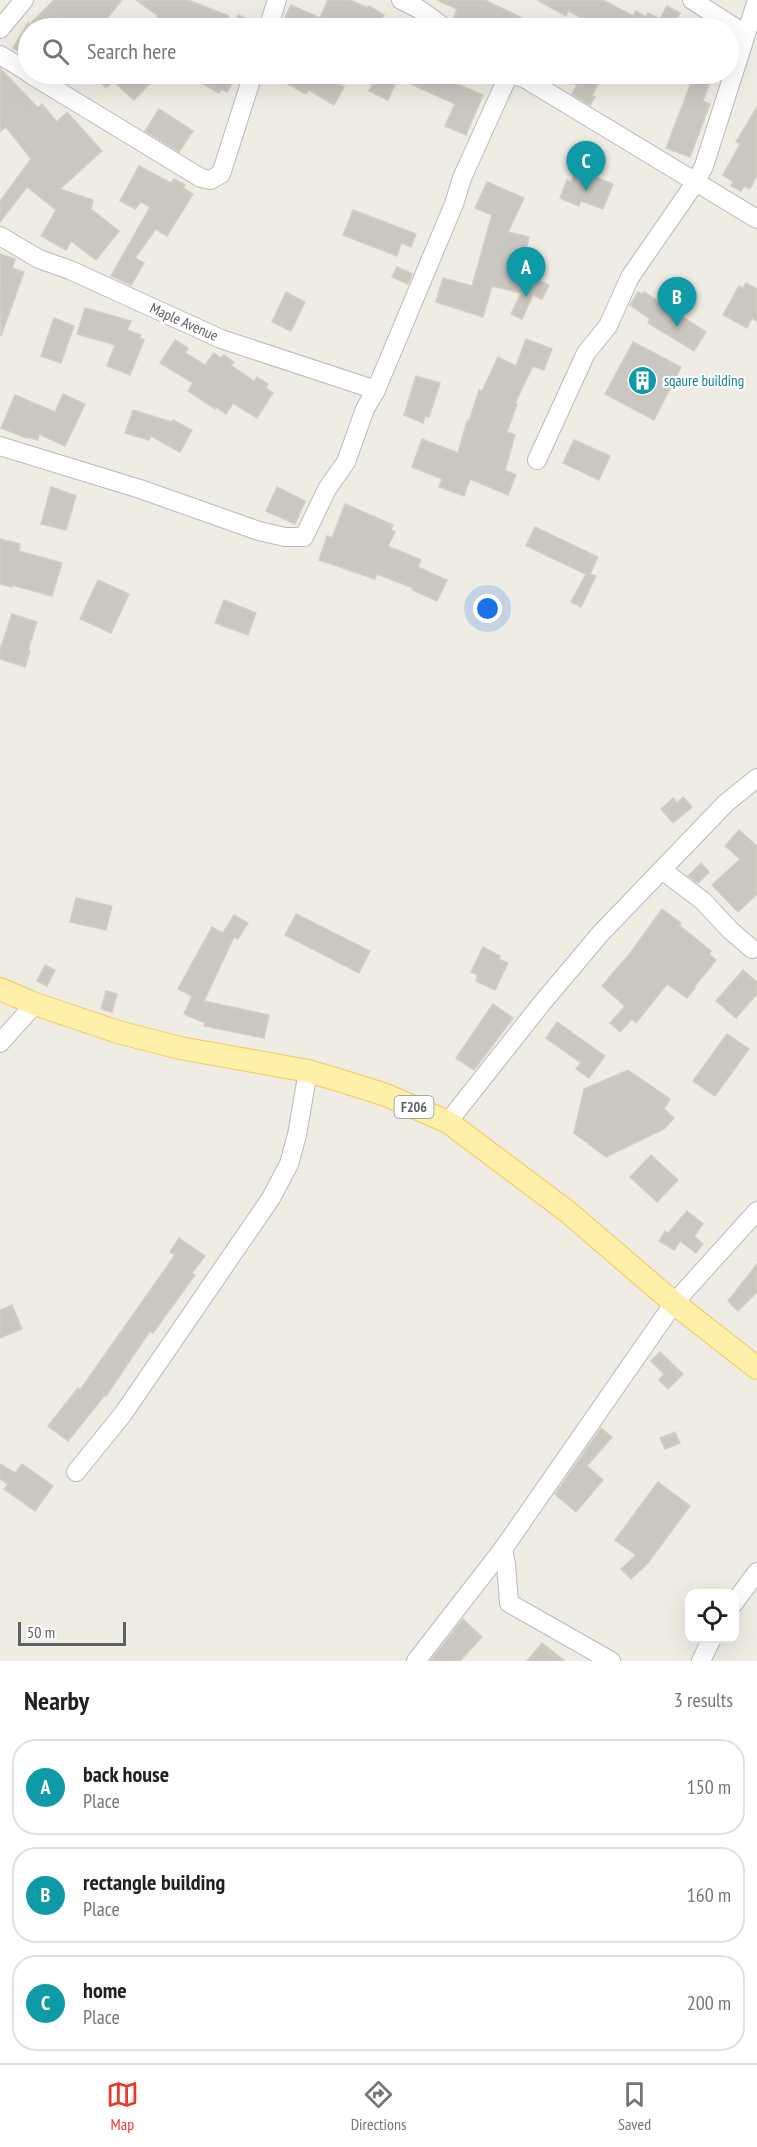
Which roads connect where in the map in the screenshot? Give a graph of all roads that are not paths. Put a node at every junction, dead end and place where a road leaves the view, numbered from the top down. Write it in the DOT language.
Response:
graph roads {
  1 [pos="24,0"];
  2 [pos="277,0"];
  3 [pos="401,0"];
  4 [pos="692,0"];
  5 [pos="757,0"];
  6 [pos="271,18"];
  7 [pos="432,18"];
  8 [pos="720,18"];
  9 [pos="0,29"];
  10 [pos="739,30"];
  11 [pos="745,34"];
  12 [pos="739,53"];
  13 [pos="0,55"];
  14 [pos="18,66"];
  15 [pos="47,84"];
  16 [pos="251,84"];
  17 [pos="504,84"];
  18 [pos="534,84"];
  19 [pos="729,84"];
  20 [pos="695,183"];
  21 [pos="757,219"];
  22 [pos="0,236"];
  23 [pos="376,390"];
  24 [pos="0,446"];
  25 [pos="537,460"];
  26 [pos="757,778"];
  27 [pos="662,870"];
  28 [pos="752,949"];
  29 [pos="0,989"];
  30 [pos="35,1004"];
  31 [pos="0,1043"];
  32 [pos="308,1071"];
  33 [pos="448,1122"];
  34 [pos="757,1211"];
  35 [pos="674,1304"];
  36 [pos="757,1368"];
  37 [pos="76,1472"];
  38 [pos="502,1549"];
  39 [pos="757,1572"];
  40 [pos="739,1597"];
  41 [pos="710,1643"];
  42 [pos="416,1661"];
  43 [pos="610,1661"];
  44 [pos="701,1661"];
  1 -- 9 [label="street"];
  2 -- 6 [label="street"];
  3 -- 7 [label="street"];
  4 -- 8 [label="street"];
  5 -- 11 [label="street"];
  10 -- 11 [label="street"];
  11 -- 12 [label="street"];
  13 -- 14 [label="street"];
  15 -- 16 [label="street"];
  17 -- 23 [label="street"];
  18 -- 20 [label="street"];
  19 -- 20 [label="street"];
  20 -- 21 [label="street"];
  20 -- 25 [label="street"];
  22 -- 23 [label="street, Maple Avenue"];
  23 -- 24 [label="street"];
  26 -- 27 [label="street"];
  27 -- 28 [label="street"];
  27 -- 33 [label="street"];
  29 -- 30 [label="main road, F206"];
  30 -- 31 [label="street"];
  30 -- 32 [label="main road, F206"];
  32 -- 33 [label="main road, F206"];
  32 -- 37 [label="street"];
  33 -- 35 [label="main road, F206"];
  34 -- 35 [label="street"];
  35 -- 36 [label="main road, F206"];
  35 -- 38 [label="street"];
  38 -- 42 [label="street"];
  38 -- 43 [label="street"];
  39 -- 40 [label="street"];
  41 -- 44 [label="street"];
}
